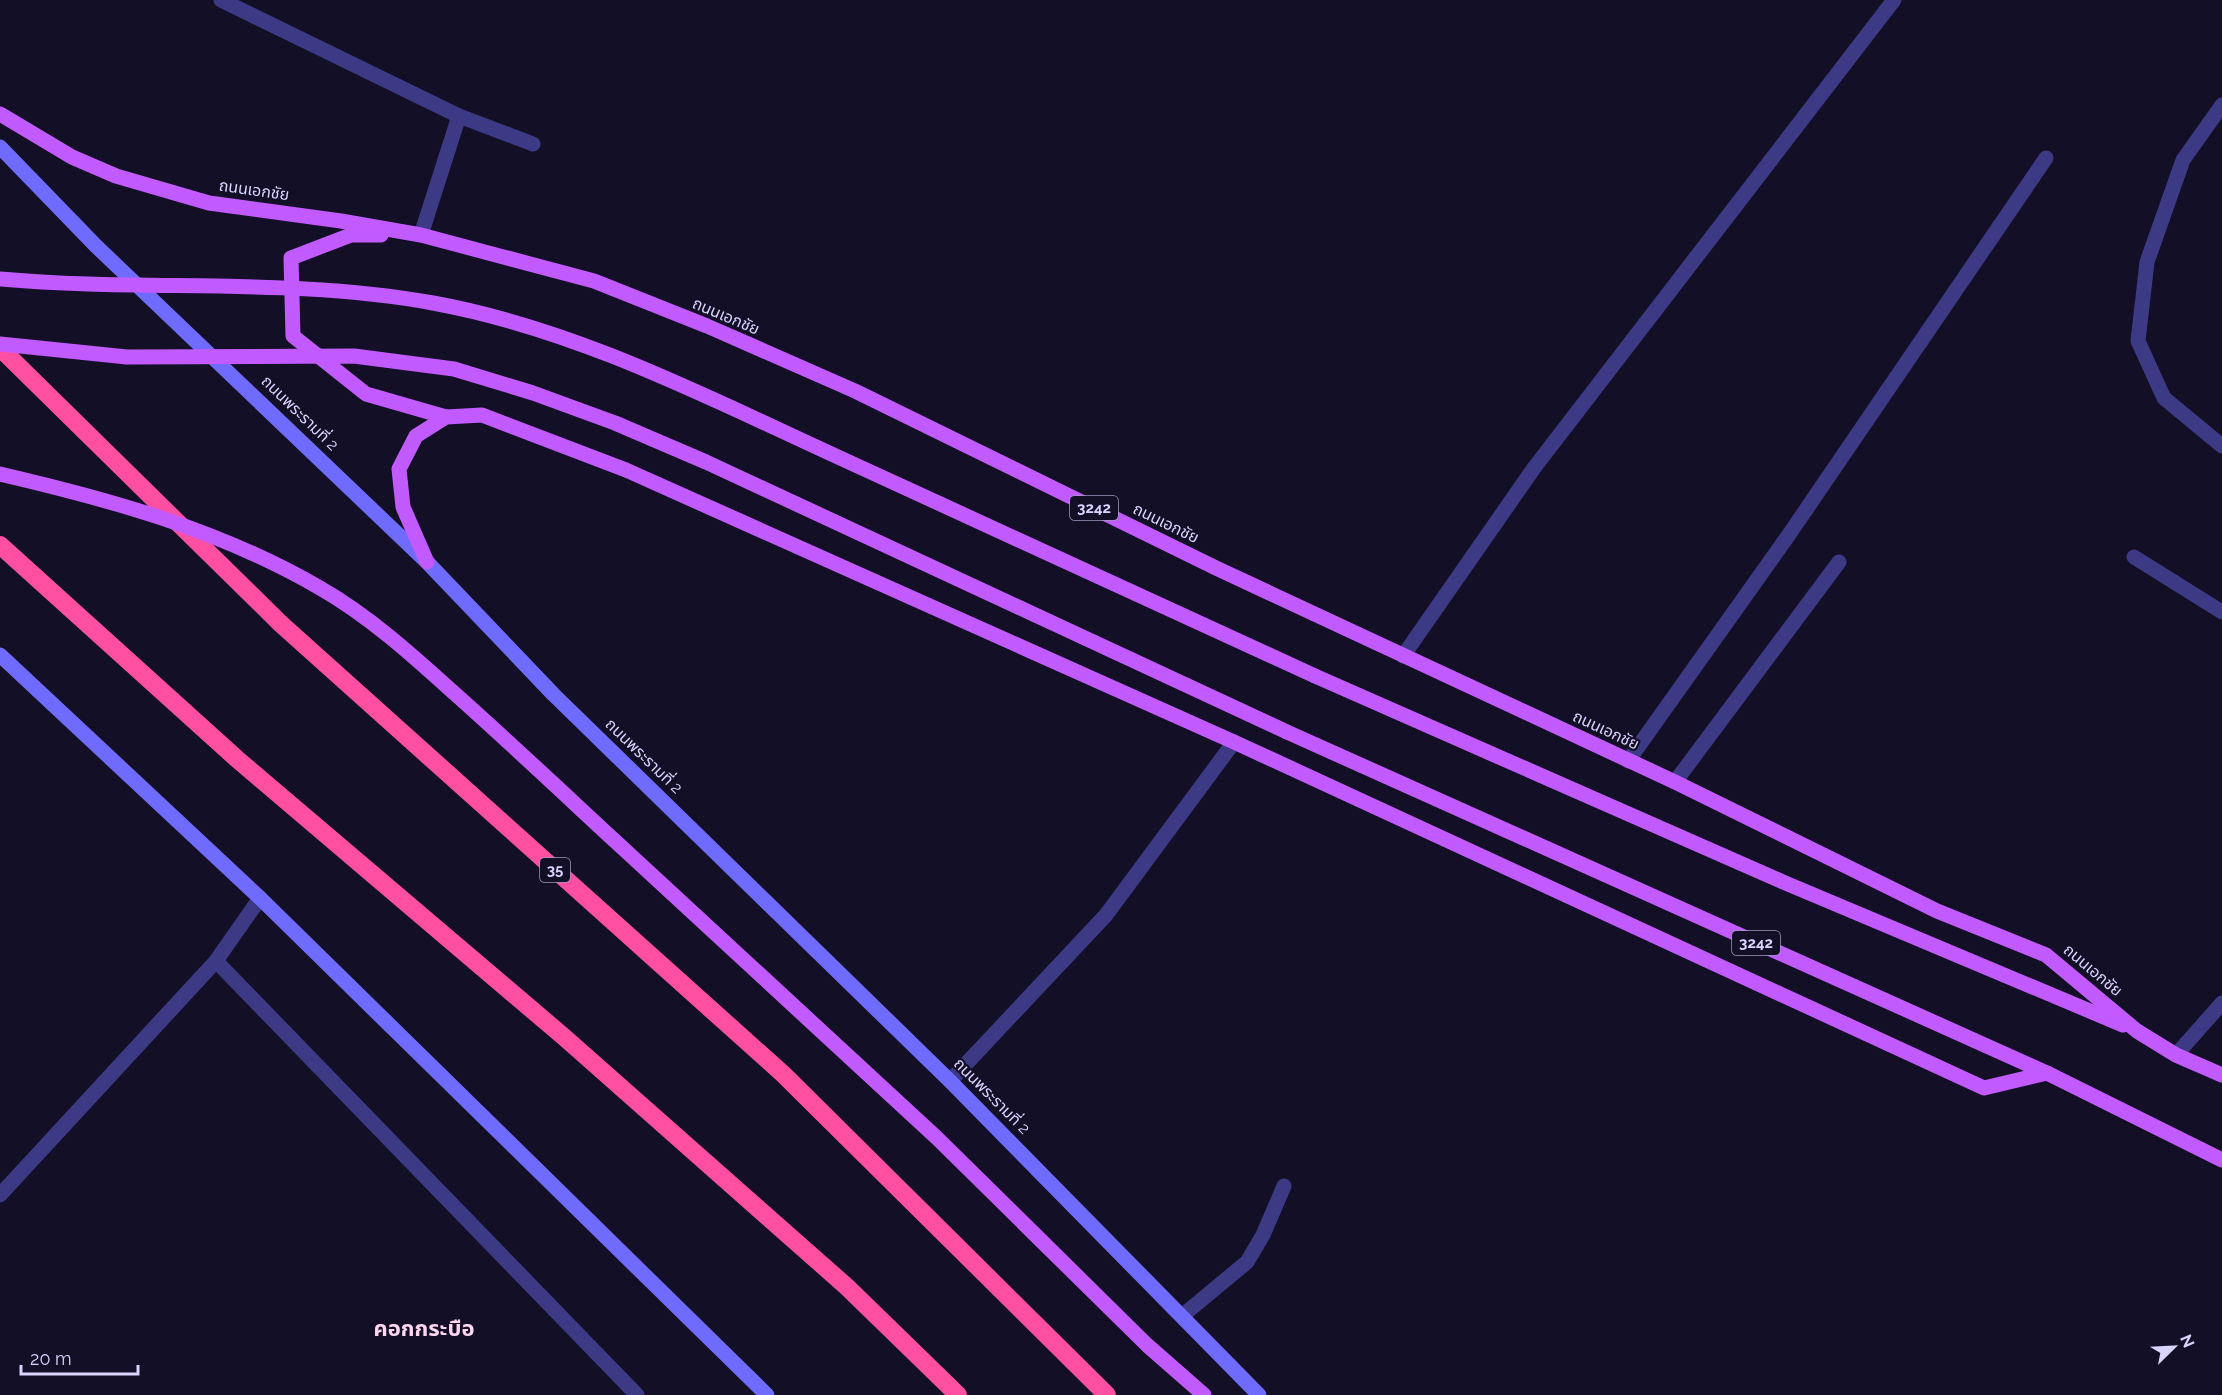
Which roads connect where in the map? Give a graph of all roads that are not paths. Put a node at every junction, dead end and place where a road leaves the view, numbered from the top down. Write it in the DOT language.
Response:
graph roads {
  1 [pos="221,0"];
  2 [pos="1894,0"];
  3 [pos="2222,105"];
  4 [pos="0,114"];
  5 [pos="459,116"];
  6 [pos="533,144"];
  7 [pos="0,147"];
  8 [pos="2046,158"];
  9 [pos="421,236"];
  10 [pos="0,279"];
  11 [pos="0,346"];
  12 [pos="446,417"];
  13 [pos="2222,446"];
  14 [pos="0,474"];
  15 [pos="0,544"];
  16 [pos="2134,557"];
  17 [pos="427,562"];
  18 [pos="1839,562"];
  19 [pos="2222,612"];
  20 [pos="0,655"];
  21 [pos="1403,656"];
  22 [pos="1234,741"];
  23 [pos="1628,760"];
  24 [pos="1675,782"];
  25 [pos="260,898"];
  26 [pos="216,961"];
  27 [pos="2222,1003"];
  28 [pos="2137,1031"];
  29 [pos="2176,1055"];
  30 [pos="2047,1073"];
  31 [pos="2222,1075"];
  32 [pos="950,1081"];
  33 [pos="2222,1160"];
  34 [pos="1284,1186"];
  35 [pos="0,1195"];
  36 [pos="1182,1316"];
  37 [pos="637,1395"];
  38 [pos="767,1395"];
  39 [pos="958,1395"];
  40 [pos="1107,1395"];
  41 [pos="1204,1395"];
  42 [pos="1259,1395"];
  1 -- 5 [label="street"];
  2 -- 21 [label="street"];
  3 -- 13 [label="street"];
  4 -- 9 [label="main road, ถนนเอกชัย / 3242"];
  5 -- 6 [label="street"];
  5 -- 9 [label="street"];
  7 -- 17 [label="main road, ถนนพระรามที่ 2"];
  8 -- 23 [label="street"];
  9 -- 12 [label="main road"];
  9 -- 21 [label="main road, ถนนเอกชัย / 3242"];
  10 -- 28 [label="main road, ถนนเอกชัย / 3242, bridge"];
  11 -- 30 [label="main road, 3242, bridge"];
  11 -- 40 [label="highway, 35"];
  12 -- 17 [label="main road"];
  12 -- 22 [label="main road, 3242"];
  14 -- 41 [label="main road, bridge"];
  15 -- 39 [label="highway"];
  16 -- 19 [label="street"];
  17 -- 32 [label="main road, ถนนพระรามที่ 2"];
  18 -- 24 [label="street"];
  20 -- 25 [label="main road"];
  21 -- 23 [label="main road, ถนนเอกชัย / 3242"];
  22 -- 30 [label="main road, 3242"];
  22 -- 32 [label="street"];
  23 -- 24 [label="main road, ถนนเอกชัย / 3242"];
  24 -- 28 [label="main road, ถนนเอกชัย / 3242"];
  25 -- 26 [label="street"];
  25 -- 38 [label="main road"];
  26 -- 35 [label="street"];
  26 -- 37 [label="street"];
  27 -- 29 [label="street"];
  28 -- 29 [label="main road, ถนนเอกชัย / 3242"];
  29 -- 31 [label="main road, ถนนเอกชัย / 3242"];
  30 -- 33 [label="main road, 3242"];
  32 -- 36 [label="main road, ถนนพระรามที่ 2"];
  34 -- 36 [label="street"];
  36 -- 42 [label="main road, ถนนพระรามที่ 2"];
}
